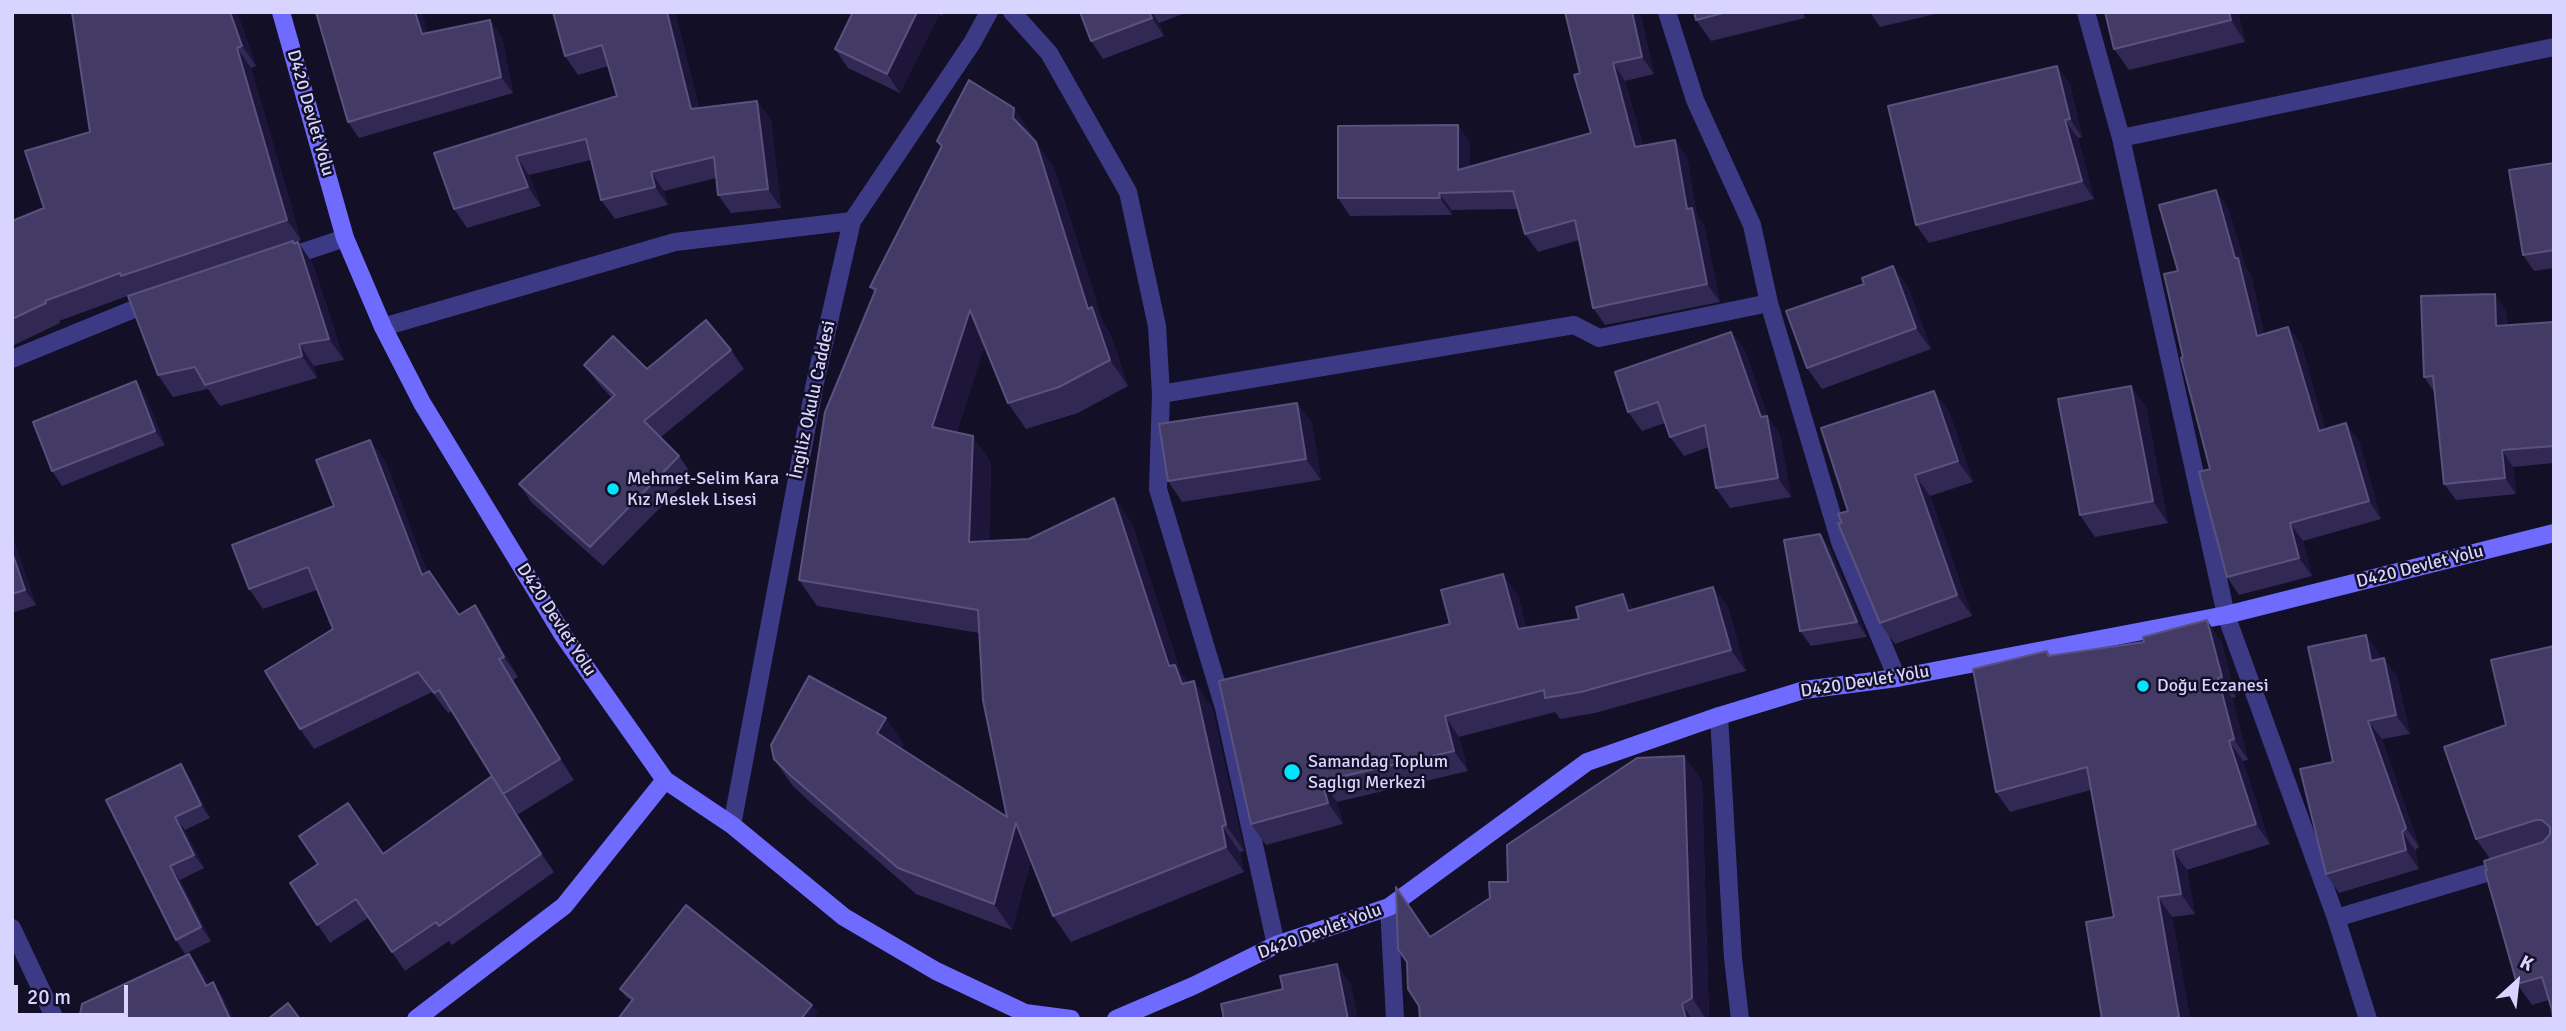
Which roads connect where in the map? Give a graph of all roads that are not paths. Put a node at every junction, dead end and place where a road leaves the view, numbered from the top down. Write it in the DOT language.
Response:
graph roads {
  1 [pos="281,12"];
  2 [pos="989,12"];
  3 [pos="1012,12"];
  4 [pos="1667,12"];
  5 [pos="2086,12"];
  6 [pos="2554,47"];
  7 [pos="2121,138"];
  8 [pos="852,221"];
  9 [pos="345,238"];
  10 [pos="270,263"];
  11 [pos="170,296"];
  12 [pos="1769,303"];
  13 [pos="383,327"];
  14 [pos="12,359"];
  15 [pos="1161,394"];
  16 [pos="2554,533"];
  17 [pos="2226,615"];
  18 [pos="1897,678"];
  19 [pos="1719,716"];
  20 [pos="665,780"];
  21 [pos="733,825"];
  22 [pos="2518,863"];
  23 [pos="1389,907"];
  24 [pos="2336,918"];
  25 [pos="12,928"];
  26 [pos="1276,945"];
  27 [pos="1024,1016"];
  28 [pos="55,1019"];
  29 [pos="416,1019"];
  30 [pos="1071,1019"];
  31 [pos="1116,1019"];
  32 [pos="1395,1019"];
  33 [pos="1740,1019"];
  34 [pos="2368,1019"];
  1 -- 9 [label="street, D420 Devlet Yolu"];
  2 -- 8 [label="street, İngiliz Okulu Caddesi"];
  3 -- 15 [label="street"];
  4 -- 12 [label="street"];
  5 -- 7 [label="street"];
  6 -- 7 [label="street"];
  7 -- 17 [label="street"];
  8 -- 13 [label="street"];
  8 -- 21 [label="street, İngiliz Okulu Caddesi"];
  9 -- 10 [label="street"];
  9 -- 13 [label="street, D420 Devlet Yolu"];
  11 -- 14 [label="street"];
  12 -- 15 [label="street"];
  12 -- 18 [label="street"];
  13 -- 20 [label="street, D420 Devlet Yolu"];
  15 -- 26 [label="street"];
  16 -- 17 [label="street, D420 Devlet Yolu"];
  17 -- 18 [label="street, D420 Devlet Yolu"];
  17 -- 24 [label="street"];
  18 -- 19 [label="street, D420 Devlet Yolu"];
  19 -- 23 [label="street, D420 Devlet Yolu"];
  19 -- 33 [label="street"];
  20 -- 21 [label="street, D420 Devlet Yolu"];
  20 -- 29 [label="street"];
  21 -- 27 [label="street, D420 Devlet Yolu"];
  22 -- 24 [label="street"];
  23 -- 26 [label="street, D420 Devlet Yolu"];
  23 -- 32 [label="street"];
  24 -- 34 [label="street"];
  25 -- 28 [label="street"];
  26 -- 31 [label="street, D420 Devlet Yolu"];
  27 -- 30 [label="street, D420 Devlet Yolu"];
}
